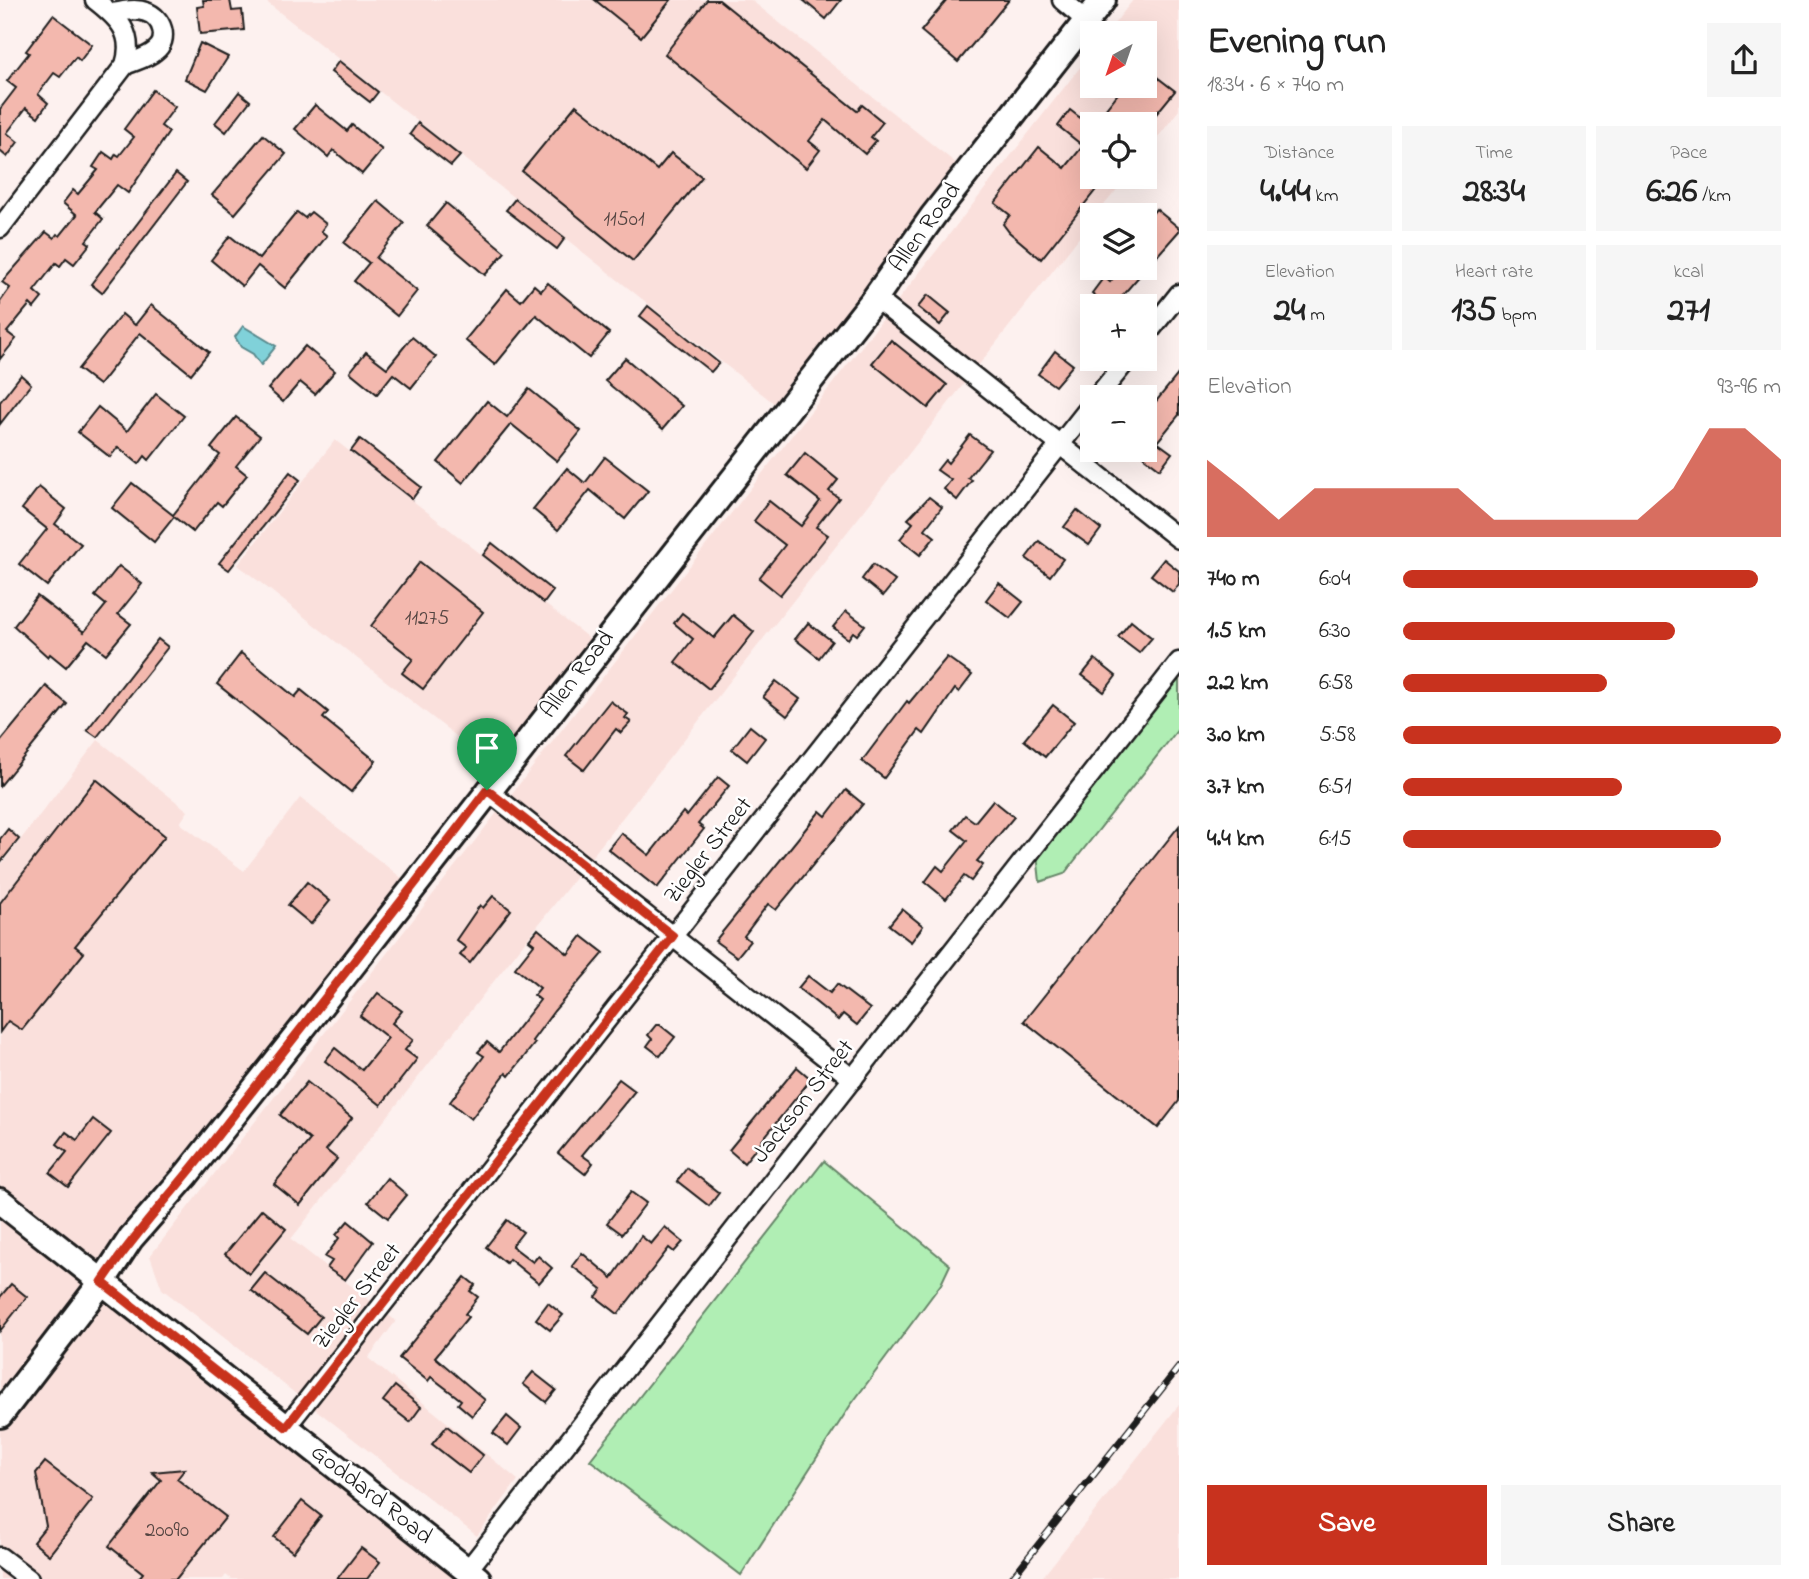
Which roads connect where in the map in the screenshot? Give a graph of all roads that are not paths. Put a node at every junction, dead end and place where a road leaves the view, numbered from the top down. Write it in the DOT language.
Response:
graph roads {
  1 [pos="94,0"];
  2 [pos="1062,0"];
  3 [pos="1094,7"];
  4 [pos="113,13"];
  5 [pos="125,65"];
  6 [pos="0,228"];
  7 [pos="1179,294"];
  8 [pos="875,298"];
  9 [pos="1157,322"];
  10 [pos="1118,371"];
  11 [pos="1107,385"];
  12 [pos="1080,419"];
  13 [pos="1059,446"];
  14 [pos="1179,539"];
  15 [pos="1179,662"];
  16 [pos="487,790"];
  17 [pos="673,936"];
  18 [pos="853,1079"];
  19 [pos="0,1201"];
  20 [pos="102,1282"];
  21 [pos="0,1415"];
  22 [pos="286,1427"];
  23 [pos="0,1557"];
  24 [pos="473,1575"];
  25 [pos="29,1579"];
  1 -- 4 [label="street"];
  2 -- 3 [label="street"];
  3 -- 8 [label="main road, Allen Road"];
  4 -- 5 [label="street"];
  4 -- 5 [label="street"];
  5 -- 6 [label="street"];
  7 -- 9 [label="street"];
  8 -- 13 [label="street"];
  8 -- 16 [label="main road, Allen Road"];
  10 -- 11 [label="street"];
  12 -- 13 [label="street, Ziegler Street"];
  13 -- 14 [label="street"];
  13 -- 17 [label="street, Ziegler Street"];
  15 -- 18 [label="street, Jackson Street"];
  16 -- 17 [label="street"];
  16 -- 20 [label="main road, Allen Road"];
  17 -- 18 [label="street"];
  17 -- 22 [label="street, Ziegler Street"];
  18 -- 24 [label="street, Jackson Street"];
  19 -- 20 [label="main road, Goddard Road"];
  20 -- 21 [label="main road, Allen Road"];
  20 -- 22 [label="main road, Goddard Road"];
  22 -- 24 [label="main road, Goddard Road"];
  23 -- 25 [label="street"];
}
